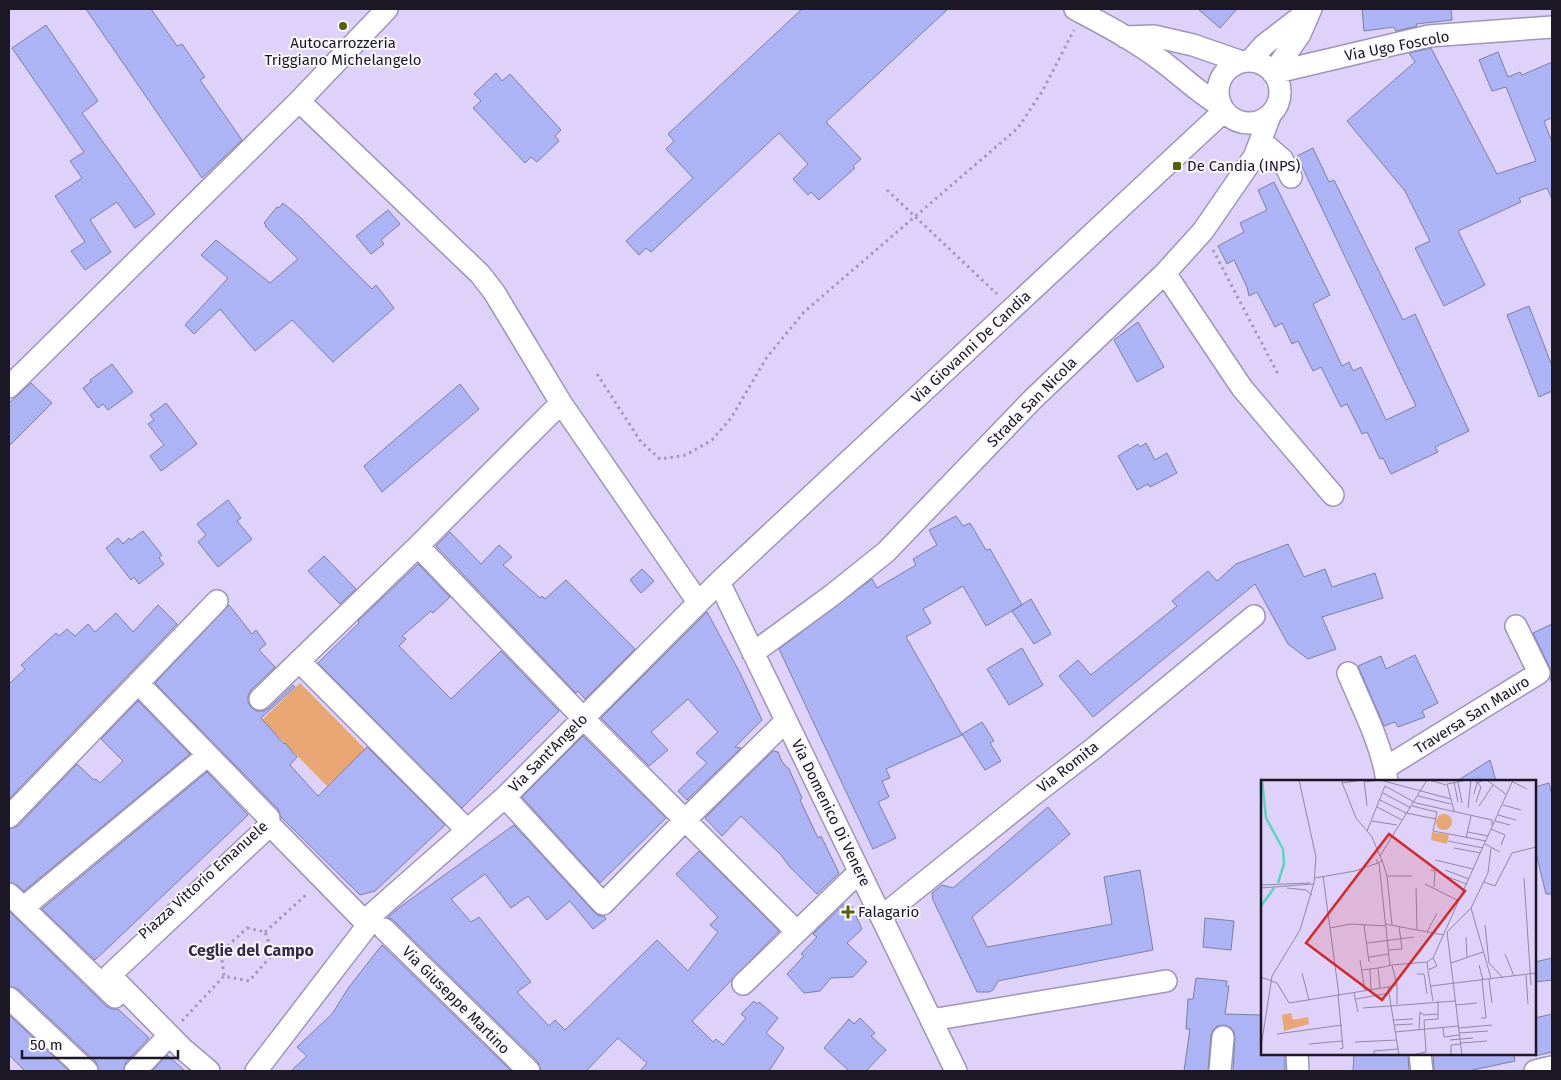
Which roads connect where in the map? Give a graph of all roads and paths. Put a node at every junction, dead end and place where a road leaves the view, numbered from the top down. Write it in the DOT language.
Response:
graph roads {
  1 [pos="387,9"];
  2 [pos="1311,9"];
  3 [pos="1079,11"];
  4 [pos="1552,27"];
  5 [pos="1125,37"];
  6 [pos="1246,61"];
  7 [pos="1317,63"];
  8 [pos="1273,73"];
  9 [pos="299,101"];
  10 [pos="1222,109"];
  11 [pos="1270,116"];
  12 [pos="1261,141"];
  13 [pos="1291,177"];
  14 [pos="887,190"];
  15 [pos="914,216"];
  16 [pos="1203,232"];
  17 [pos="1165,273"];
  18 [pos="1012,309"];
  19 [pos="597,374"];
  20 [pos="1279,376"];
  21 [pos="9,388"];
  22 [pos="561,403"];
  23 [pos="1333,495"];
  24 [pos="418,546"];
  25 [pos="718,582"];
  26 [pos="217,602"];
  27 [pos="698,602"];
  28 [pos="1254,616"];
  29 [pos="1516,626"];
  30 [pos="753,653"];
  31 [pos="299,661"];
  32 [pos="1348,673"];
  33 [pos="138,683"];
  34 [pos="260,699"];
  35 [pos="583,718"];
  36 [pos="786,721"];
  37 [pos="208,755"];
  38 [pos="1386,775"];
  39 [pos="505,797"];
  40 [pos="9,817"];
  41 [pos="270,818"];
  42 [pos="685,820"];
  43 [pos="467,830"];
  44 [pos="859,872"];
  45 [pos="327,875"];
  46 [pos="16,901"];
  47 [pos="881,917"];
  48 [pos="377,923"];
  49 [pos="265,932"];
  50 [pos="797,932"];
  51 [pos="224,976"];
  52 [pos="96,978"];
  53 [pos="1166,981"];
  54 [pos="743,984"];
  55 [pos="9,998"];
  56 [pos="931,1020"];
  57 [pos="1223,1037"];
  58 [pos="162,1043"];
  59 [pos="1297,1055"];
  60 [pos="1420,1055"];
  61 [pos="1552,1067"];
  62 [pos="87,1071"];
  63 [pos="135,1071"];
  64 [pos="197,1071"];
  65 [pos="209,1071"];
  66 [pos="256,1071"];
  67 [pos="267,1071"];
  68 [pos="529,1071"];
  69 [pos="956,1071"];
  70 [pos="1220,1071"];
  71 [pos="1298,1071"];
  72 [pos="1422,1071"];
  73 [pos="1535,1071"];
  1 -- 9 [label="street"];
  2 -- 6 [label="street"];
  2 -- 7 [label="street"];
  2 -- 8 [label="street"];
  3 -- 5 [label="street"];
  3 -- 15 [label="path"];
  4 -- 7 [label="street, Via Ugo Foscolo"];
  5 -- 6 [label="street"];
  5 -- 10 [label="street"];
  6 -- 8 [label="street"];
  6 -- 10 [label="street"];
  7 -- 8 [label="street, Via Ugo Foscolo"];
  8 -- 11 [label="street"];
  9 -- 21 [label="street"];
  9 -- 22 [label="street"];
  10 -- 11 [label="street"];
  10 -- 18 [label="street, Via Giovanni De Candia"];
  11 -- 12 [label="street, Strada San Nicola"];
  12 -- 13 [label="street"];
  12 -- 16 [label="street, Strada San Nicola"];
  14 -- 15 [label="path"];
  15 -- 18 [label="path"];
  15 -- 19 [label="path"];
  16 -- 17 [label="street, Strada San Nicola"];
  16 -- 20 [label="path"];
  17 -- 23 [label="street"];
  17 -- 30 [label="street, Strada San Nicola"];
  18 -- 25 [label="street, Via Giovanni De Candia"];
  22 -- 24 [label="street"];
  22 -- 27 [label="street"];
  24 -- 31 [label="street"];
  24 -- 35 [label="street"];
  25 -- 27 [label="street, Via Sant'Angelo"];
  25 -- 30 [label="street, Via Domenico Di Venere"];
  26 -- 33 [label="street"];
  27 -- 35 [label="street, Via Sant'Angelo"];
  28 -- 47 [label="street, Via Romita"];
  29 -- 38 [label="street, Traversa San Mauro"];
  30 -- 36 [label="street, Via Domenico Di Venere"];
  31 -- 34 [label="street"];
  31 -- 43 [label="street"];
  32 -- 38 [label="street"];
  33 -- 37 [label="street"];
  33 -- 40 [label="street"];
  35 -- 39 [label="street, Via Sant'Angelo"];
  35 -- 42 [label="street"];
  36 -- 42 [label="street"];
  36 -- 44 [label="street, Via Domenico Di Venere"];
  37 -- 41 [label="street"];
  37 -- 46 [label="street"];
  39 -- 42 [label="street"];
  39 -- 43 [label="street, Via Sant'Angelo"];
  41 -- 45 [label="street, Piazza Vittorio Emanuele"];
  41 -- 52 [label="street, Piazza Vittorio Emanuele"];
  42 -- 50 [label="street"];
  43 -- 48 [label="street, Via Sant'Angelo"];
  44 -- 47 [label="street, Via Domenico Di Venere"];
  44 -- 50 [label="street"];
  45 -- 48 [label="street, Piazza Vittorio Emanuele"];
  45 -- 49 [label="path"];
  46 -- 52 [label="street"];
  47 -- 56 [label="street, Via Domenico Di Venere"];
  48 -- 67 [label="street"];
  48 -- 68 [label="street, Via Giuseppe Martino"];
  49 -- 51 [label="path"];
  49 -- 51 [label="path"];
  50 -- 54 [label="street"];
  51 -- 58 [label="path"];
  52 -- 58 [label="street"];
  53 -- 56 [label="street"];
  55 -- 62 [label="street"];
  56 -- 69 [label="street, Via Domenico Di Venere"];
  57 -- 70 [label="street"];
  58 -- 63 [label="street"];
  58 -- 64 [label="street"];
  59 -- 71 [label="street"];
  60 -- 72 [label="street"];
  61 -- 73 [label="street"];
  65 -- 66 [label="street"];
}
